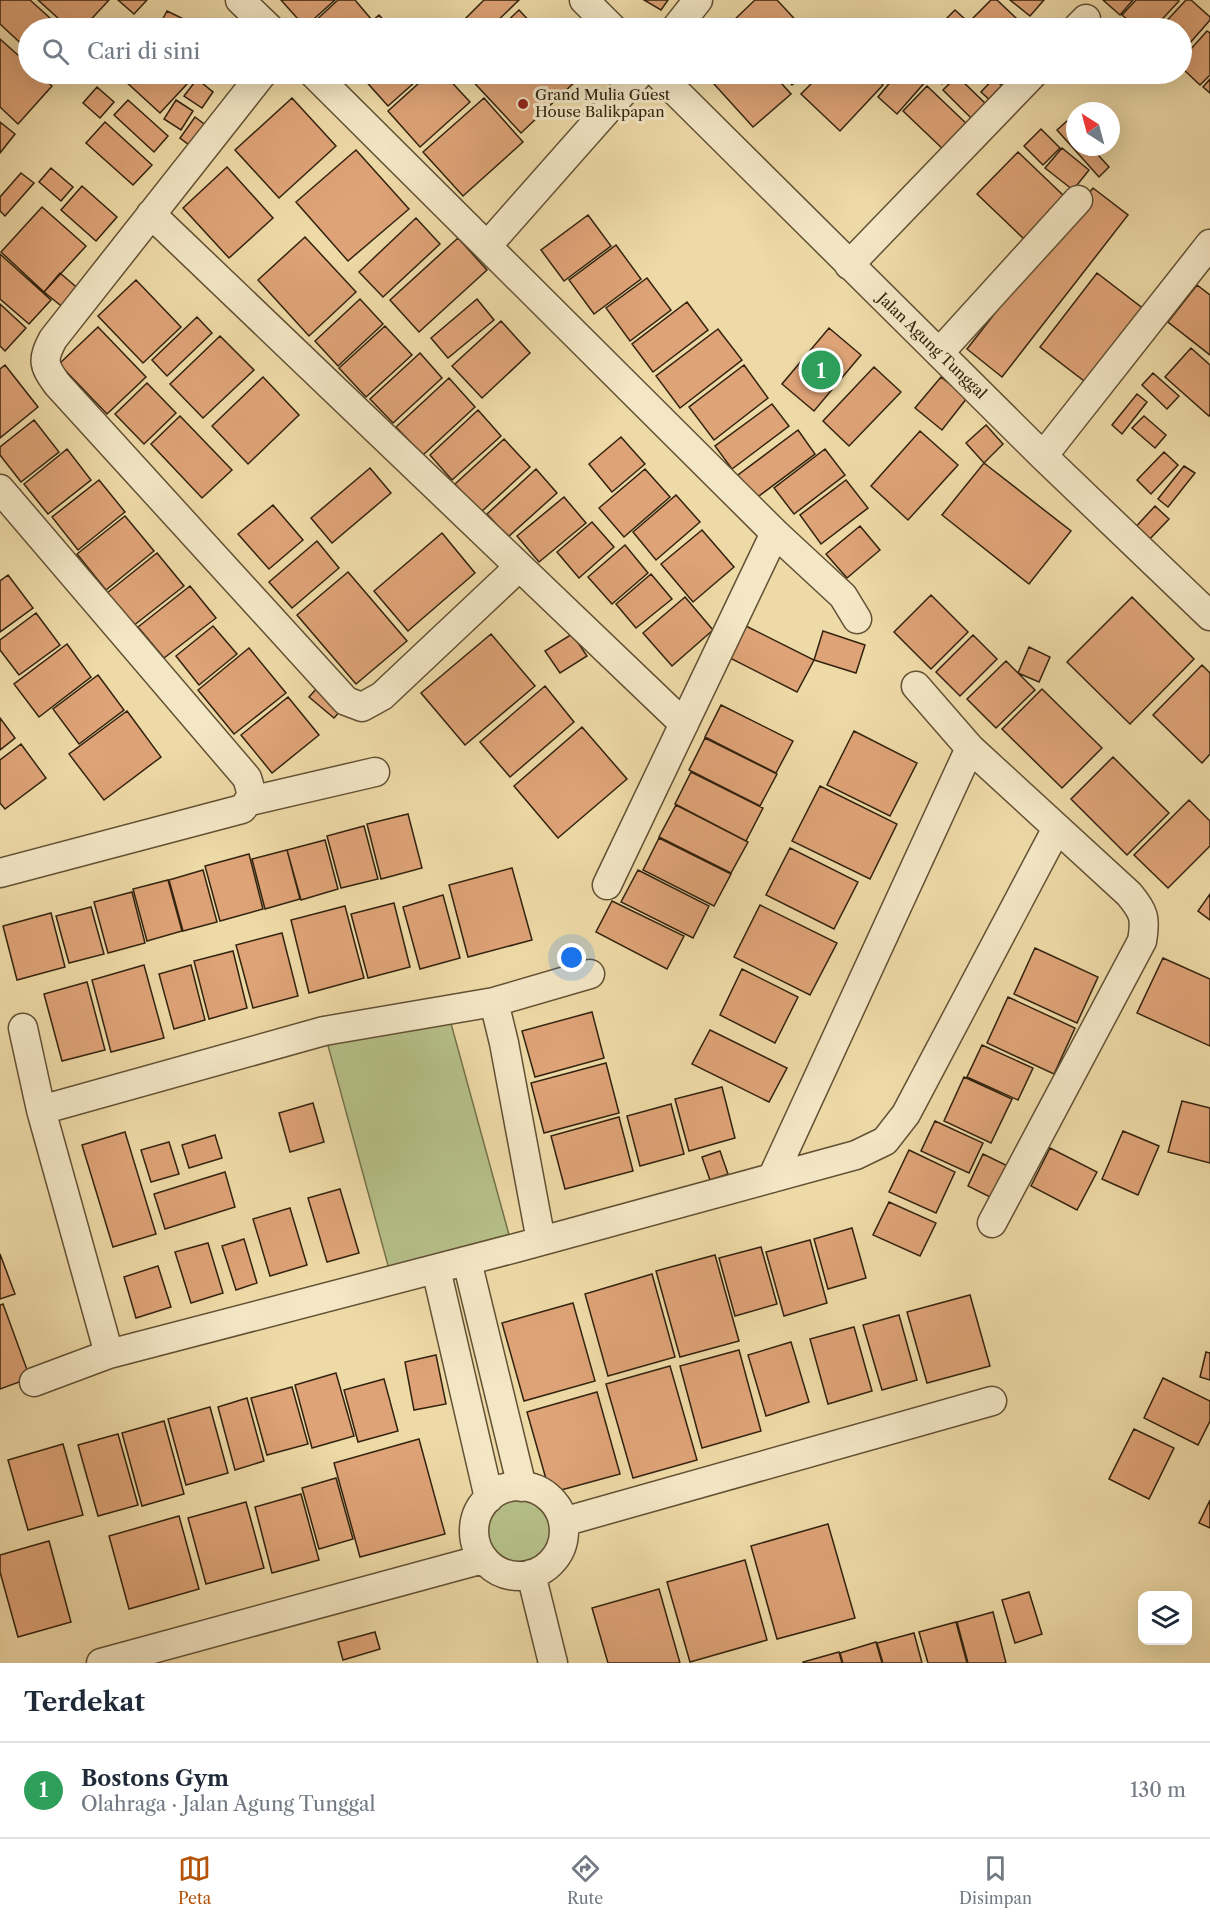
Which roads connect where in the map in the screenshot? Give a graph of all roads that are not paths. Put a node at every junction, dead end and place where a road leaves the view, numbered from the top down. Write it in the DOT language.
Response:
graph roads {
  1 [pos="240,0"];
  2 [pos="584,0"];
  3 [pos="698,0"];
  4 [pos="259,18"];
  5 [pos="602,18"];
  6 [pos="684,18"];
  7 [pos="254,84"];
  8 [pos="324,84"];
  9 [pos="630,84"];
  10 [pos="668,84"];
  11 [pos="1024,84"];
  12 [pos="1078,200"];
  13 [pos="151,214"];
  14 [pos="1210,244"];
  15 [pos="487,246"];
  16 [pos="849,265"];
  17 [pos="939,353"];
  18 [pos="1043,456"];
  19 [pos="0,489"];
  20 [pos="776,533"];
  21 [pos="519,567"];
  22 [pos="1210,616"];
  23 [pos="857,619"];
  24 [pos="916,686"];
  25 [pos="684,724"];
  26 [pos="970,748"];
  27 [pos="375,772"];
  28 [pos="250,801"];
  29 [pos="1057,828"];
  30 [pos="0,873"];
  31 [pos="607,885"];
  32 [pos="590,974"];
  33 [pos="494,1002"];
  34 [pos="23,1028"];
  35 [pos="41,1110"];
  36 [pos="772,1178"];
  37 [pos="992,1223"];
  38 [pos="541,1241"];
  39 [pos="467,1261"];
  40 [pos="436,1269"];
  41 [pos="108,1354"];
  42 [pos="34,1382"];
  43 [pos="992,1401"];
  44 [pos="522,1486"];
  45 [pos="489,1498"];
  46 [pos="563,1522"];
  47 [pos="483,1559"];
  48 [pos="531,1574"];
  49 [pos="101,1663"];
  50 [pos="553,1663"];
  1 -- 4 [label="street"];
  2 -- 5 [label="street"];
  3 -- 6 [label="street"];
  7 -- 13 [label="street"];
  8 -- 15 [label="street"];
  9 -- 15 [label="street"];
  10 -- 16 [label="street, Jalan Agung Tunggal"];
  11 -- 16 [label="street"];
  12 -- 17 [label="street"];
  13 -- 21 [label="street"];
  13 -- 21 [label="street"];
  14 -- 18 [label="street"];
  15 -- 20 [label="street"];
  16 -- 17 [label="street, Jalan Agung Tunggal"];
  17 -- 18 [label="street, Jalan Agung Tunggal"];
  18 -- 22 [label="street, Jalan Agung Tunggal"];
  19 -- 28 [label="street"];
  20 -- 23 [label="street"];
  20 -- 25 [label="street"];
  21 -- 25 [label="street"];
  24 -- 26 [label="street"];
  25 -- 31 [label="street"];
  26 -- 29 [label="street"];
  26 -- 36 [label="street"];
  27 -- 28 [label="street"];
  28 -- 30 [label="street"];
  29 -- 36 [label="street"];
  29 -- 37 [label="street"];
  32 -- 33 [label="street"];
  33 -- 35 [label="street"];
  33 -- 38 [label="street"];
  34 -- 35 [label="street"];
  35 -- 41 [label="street"];
  36 -- 38 [label="street"];
  38 -- 39 [label="street"];
  39 -- 40 [label="street"];
  39 -- 44 [label="street"];
  40 -- 41 [label="street"];
  40 -- 45 [label="street"];
  41 -- 42 [label="street"];
  43 -- 46 [label="street"];
  44 -- 45 [label="street"];
  44 -- 46 [label="street"];
  45 -- 47 [label="street"];
  46 -- 48 [label="street"];
  47 -- 48 [label="street"];
  47 -- 49 [label="street"];
  48 -- 50 [label="street"];
}
